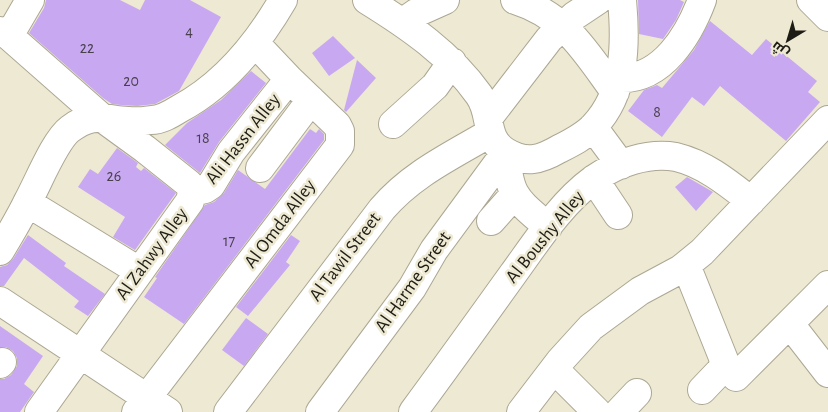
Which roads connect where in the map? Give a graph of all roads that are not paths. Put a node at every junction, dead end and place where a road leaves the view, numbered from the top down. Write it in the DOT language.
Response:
graph roads {
  1 [pos="30,0"];
  2 [pos="283,0"];
  3 [pos="367,0"];
  4 [pos="445,0"];
  5 [pos="515,0"];
  6 [pos="598,0"];
  7 [pos="622,0"];
  8 [pos="702,0"];
  9 [pos="811,0"];
  10 [pos="828,17"];
  11 [pos="402,22"];
  12 [pos="563,26"];
  13 [pos="4,34"];
  14 [pos="255,44"];
  15 [pos="452,62"];
  16 [pos="289,80"];
  17 [pos="617,85"];
  18 [pos="311,100"];
  19 [pos="101,117"];
  20 [pos="828,120"];
  21 [pos="393,124"];
  22 [pos="593,128"];
  23 [pos="495,134"];
  24 [pos="621,164"];
  25 [pos="260,168"];
  26 [pos="594,179"];
  27 [pos="192,192"];
  28 [pos="514,195"];
  29 [pos="751,200"];
  30 [pos="28,203"];
  31 [pos="618,215"];
  32 [pos="491,221"];
  33 [pos="548,227"];
  34 [pos="0,251"];
  35 [pos="686,265"];
  36 [pos="139,271"];
  37 [pos="828,286"];
  38 [pos="1,304"];
  39 [pos="790,324"];
  40 [pos="79,354"];
  41 [pos="554,369"];
  42 [pos="828,373"];
  43 [pos="736,377"];
  44 [pos="702,390"];
  45 [pos="150,407"];
  46 [pos="39,412"];
  47 [pos="228,412"];
  48 [pos="320,412"];
  49 [pos="413,412"];
  50 [pos="520,412"];
  51 [pos="597,412"];
  1 -- 13 [label="street"];
  2 -- 14 [label="street"];
  3 -- 11 [label="street"];
  4 -- 11 [label="street"];
  5 -- 12 [label="street"];
  6 -- 12 [label="street, Al Tawil Street"];
  7 -- 17 [label="street"];
  8 -- 17 [label="street"];
  9 -- 10 [label="street"];
  11 -- 15 [label="street"];
  12 -- 17 [label="street"];
  12 -- 23 [label="street, Al Tawil Street"];
  13 -- 19 [label="street, Al Zahwy Alley"];
  14 -- 16 [label="street, Al Omda Alley"];
  14 -- 19 [label="street"];
  15 -- 21 [label="street"];
  15 -- 23 [label="street"];
  16 -- 18 [label="street, Al Omda Alley"];
  16 -- 27 [label="street, Ali Hassn Alley"];
  17 -- 22 [label="street"];
  18 -- 25 [label="street"];
  18 -- 45 [label="street, Al Omda Alley"];
  19 -- 27 [label="street, Al Zahwy Alley"];
  19 -- 30 [label="street"];
  20 -- 29 [label="street"];
  22 -- 23 [label="street"];
  22 -- 24 [label="street"];
  23 -- 28 [label="street"];
  23 -- 47 [label="street, Al Tawil Street"];
  23 -- 48 [label="street, Al Harme Street"];
  24 -- 26 [label="street, Al Boushy Alley"];
  24 -- 29 [label="street, Al Boushy Alley"];
  26 -- 31 [label="street"];
  26 -- 33 [label="street, Al Boushy Alley"];
  27 -- 36 [label="street, Al Zahwy Alley"];
  28 -- 32 [label="street"];
  28 -- 33 [label="street"];
  29 -- 35 [label="street"];
  30 -- 34 [label="street"];
  30 -- 36 [label="street"];
  33 -- 49 [label="street, Al Boushy Alley"];
  35 -- 41 [label="street"];
  35 -- 44 [label="street"];
  36 -- 40 [label="street, Al Zahwy Alley"];
  37 -- 39 [label="street"];
  38 -- 40 [label="street"];
  39 -- 42 [label="street"];
  39 -- 43 [label="street"];
  40 -- 45 [label="street"];
  40 -- 46 [label="street, Al Zahwy Alley"];
  41 -- 50 [label="street"];
  41 -- 51 [label="street"];
}
